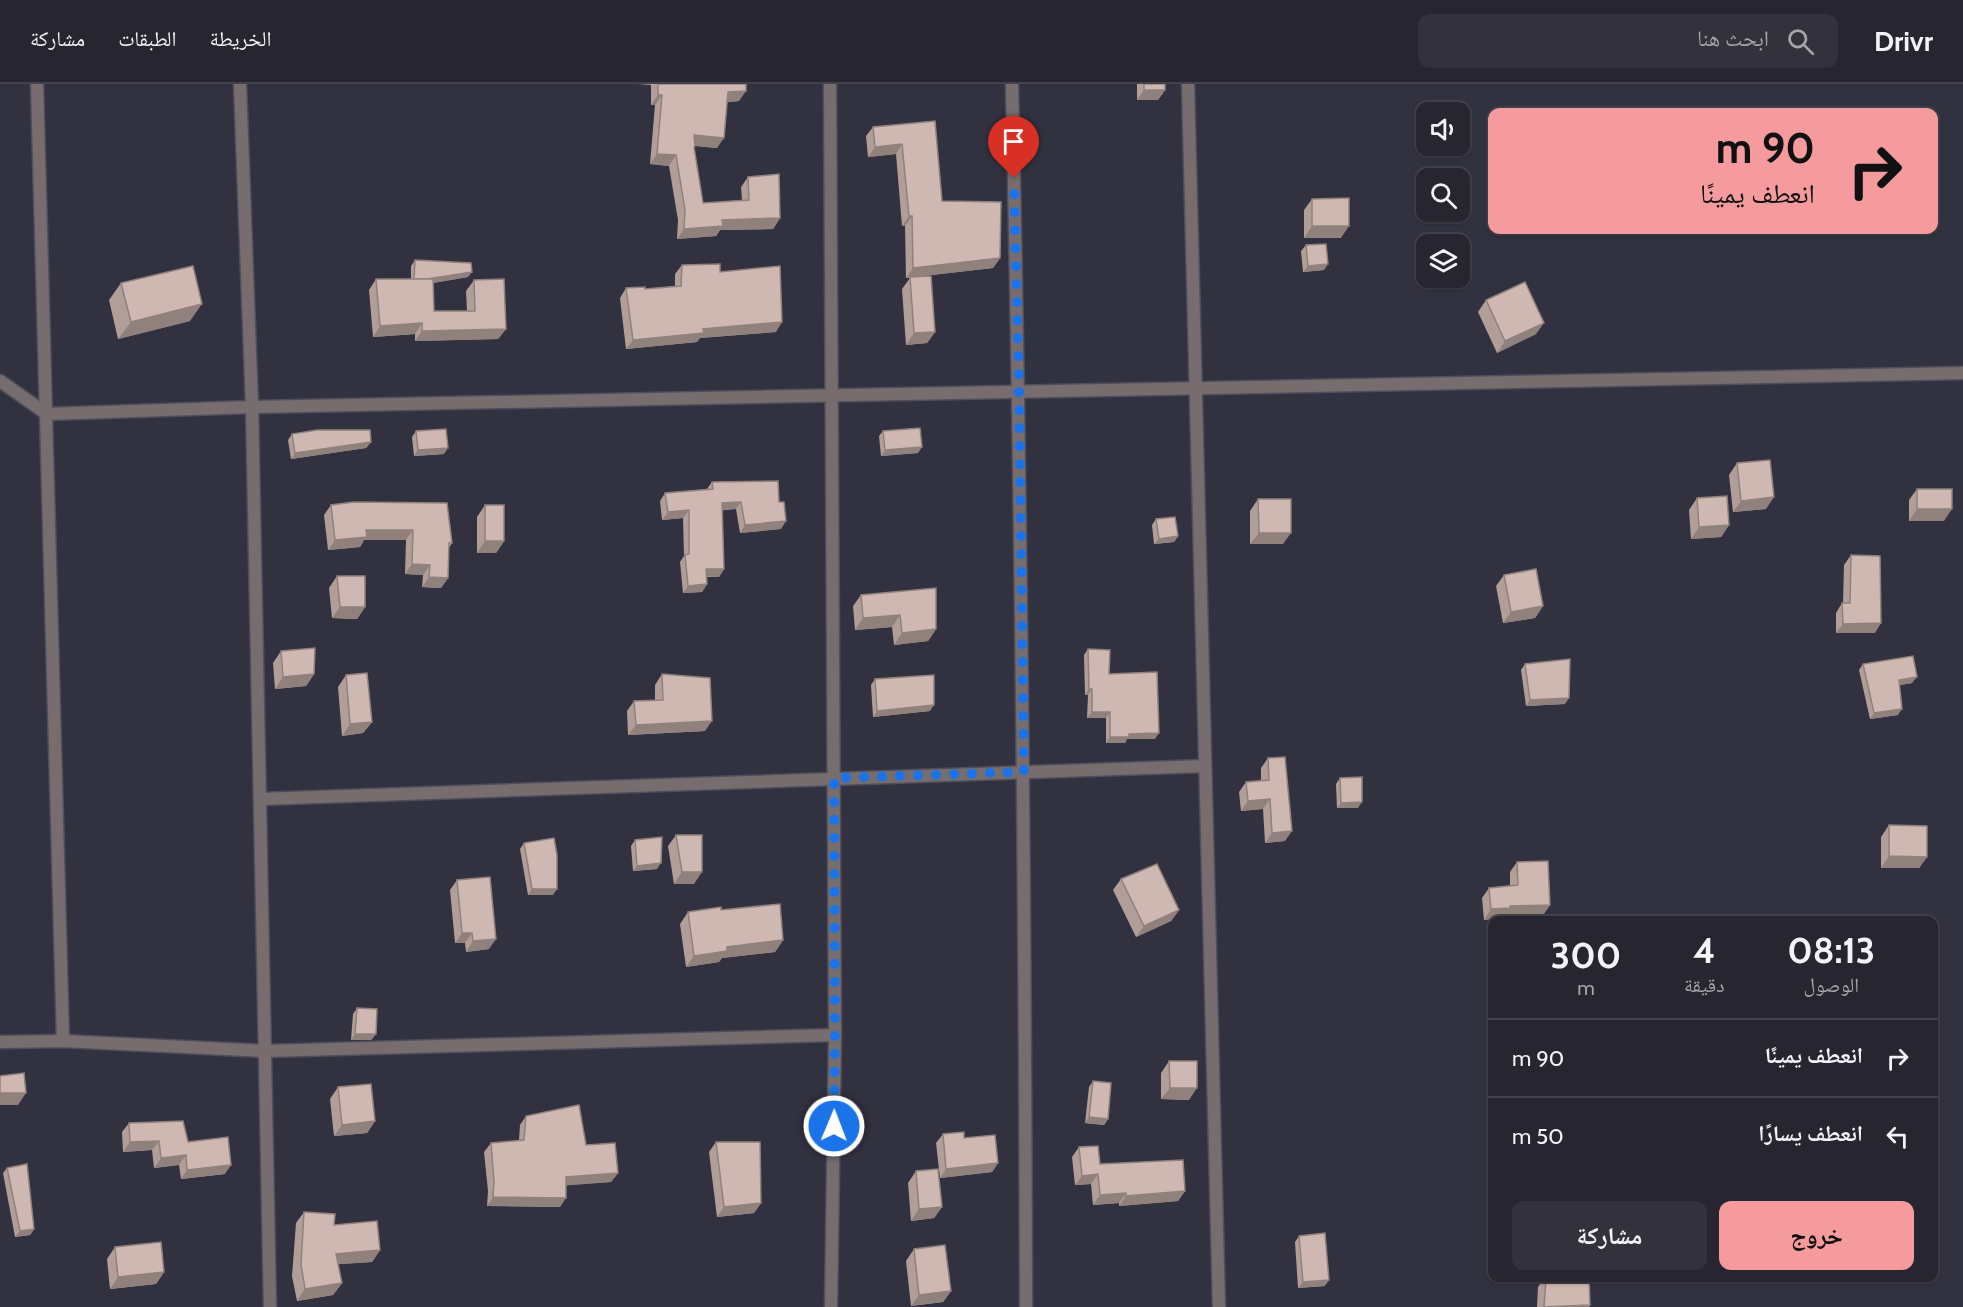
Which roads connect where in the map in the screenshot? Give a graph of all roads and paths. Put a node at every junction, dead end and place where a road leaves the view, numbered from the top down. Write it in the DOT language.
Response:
graph roads {
  1 [pos="37,84"];
  2 [pos="240,84"];
  3 [pos="830,84"];
  4 [pos="1012,84"];
  5 [pos="1188,84"];
  6 [pos="1963,373"];
  7 [pos="0,381"];
  8 [pos="1196,387"];
  9 [pos="1019,391"];
  10 [pos="832,395"];
  11 [pos="252,407"];
  12 [pos="47,414"];
  13 [pos="1205,766"];
  14 [pos="1024,772"];
  15 [pos="834,778"];
  16 [pos="260,799"];
  17 [pos="835,1035"];
  18 [pos="63,1041"];
  19 [pos="0,1042"];
  20 [pos="265,1051"];
  21 [pos="270,1307"];
  22 [pos="831,1307"];
  23 [pos="1026,1307"];
  24 [pos="1219,1307"];
  1 -- 12 [label="street"];
  2 -- 11 [label="street"];
  3 -- 10 [label="street"];
  4 -- 9 [label="street"];
  5 -- 8 [label="street"];
  6 -- 8 [label="street"];
  7 -- 12 [label="street"];
  8 -- 9 [label="street"];
  8 -- 13 [label="street"];
  9 -- 10 [label="street"];
  9 -- 14 [label="street"];
  10 -- 11 [label="street"];
  10 -- 15 [label="street"];
  11 -- 12 [label="street"];
  11 -- 16 [label="street"];
  12 -- 18 [label="street"];
  13 -- 14 [label="street"];
  13 -- 24 [label="street"];
  14 -- 15 [label="street"];
  14 -- 23 [label="street"];
  15 -- 16 [label="street"];
  15 -- 17 [label="street"];
  16 -- 20 [label="street"];
  17 -- 20 [label="street"];
  17 -- 22 [label="street"];
  18 -- 19 [label="street"];
  18 -- 20 [label="street"];
  20 -- 21 [label="street"];
}
